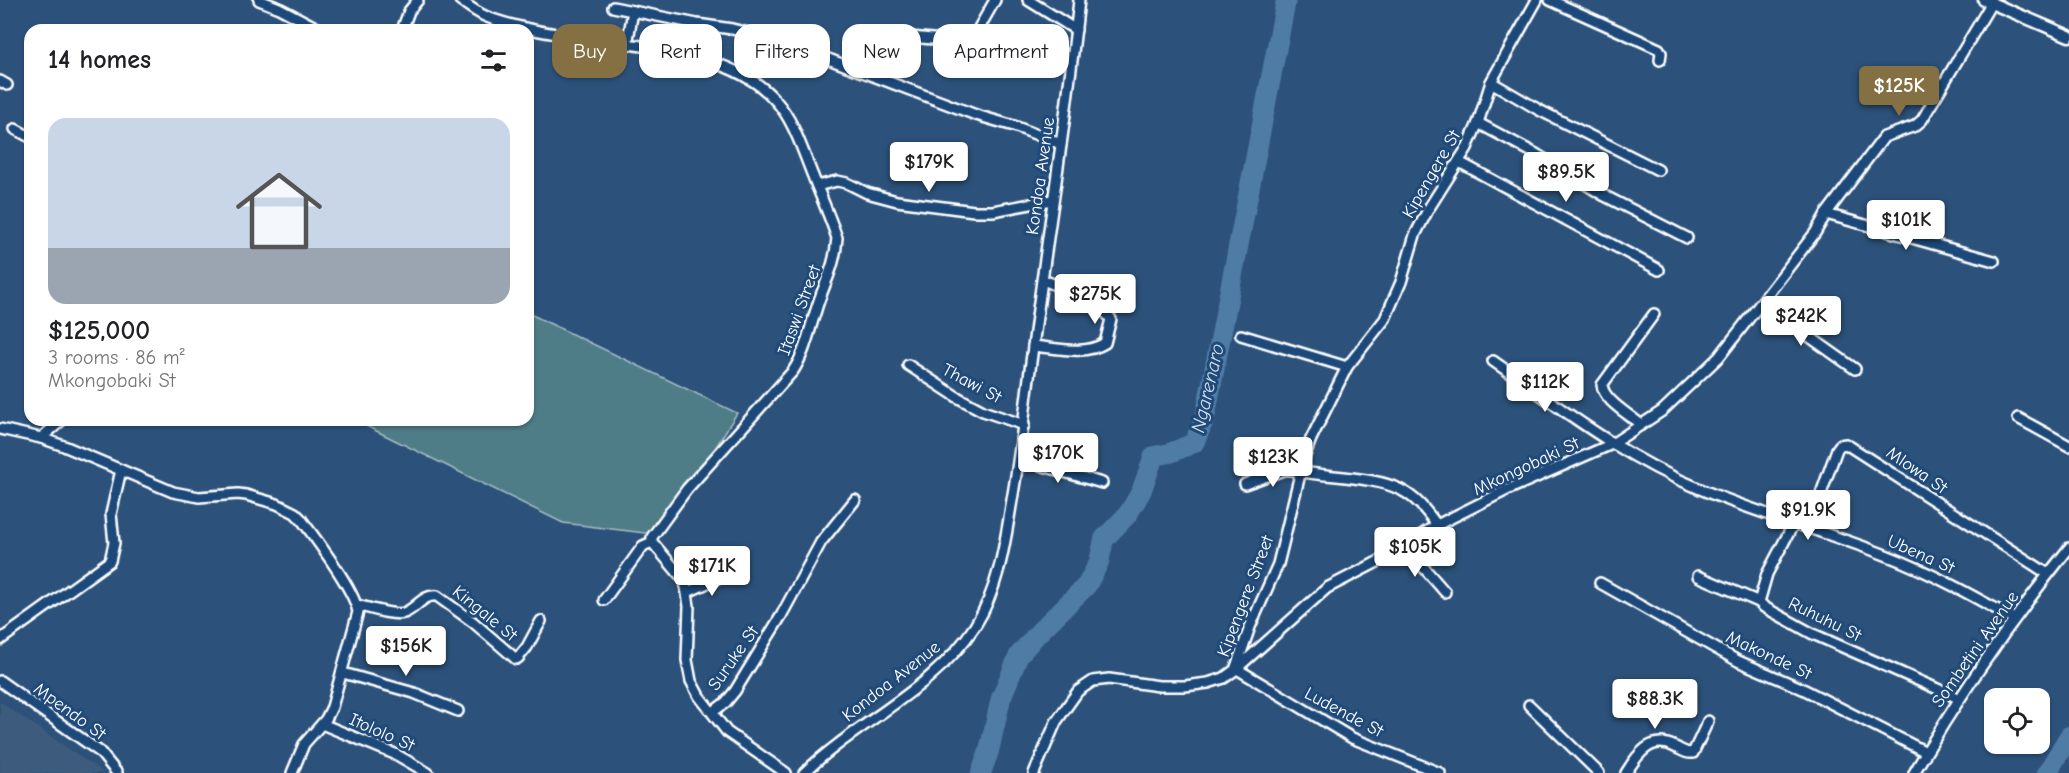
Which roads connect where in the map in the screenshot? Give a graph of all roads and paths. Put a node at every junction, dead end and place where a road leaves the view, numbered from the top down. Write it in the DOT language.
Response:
graph roads {
  1 [pos="259,0"];
  2 [pos="418,0"];
  3 [pos="460,0"];
  4 [pos="995,0"];
  5 [pos="1028,0"];
  6 [pos="1079,0"];
  7 [pos="1537,0"];
  8 [pos="1550,0"];
  9 [pos="1988,1"];
  10 [pos="613,7"];
  11 [pos="633,11"];
  12 [pos="310,24"];
  13 [pos="404,24"];
  14 [pos="505,24"];
  15 [pos="1076,30"];
  16 [pos="534,31"];
  17 [pos="552,34"];
  18 [pos="2069,36"];
  19 [pos="921,38"];
  20 [pos="627,45"];
  21 [pos="1660,60"];
  22 [pos="1491,82"];
  23 [pos="1478,123"];
  24 [pos="15,129"];
  25 [pos="24,134"];
  26 [pos="1061,144"];
  27 [pos="1460,162"];
  28 [pos="1658,170"];
  29 [pos="817,186"];
  30 [pos="1052,200"];
  31 [pos="1826,214"];
  32 [pos="1687,238"];
  33 [pos="1994,261"];
  34 [pos="1659,270"];
  35 [pos="1043,280"];
  36 [pos="1392,303"];
  37 [pos="1762,303"];
  38 [pos="1654,314"];
  39 [pos="1241,335"];
  40 [pos="1033,346"];
  41 [pos="1493,361"];
  42 [pos="908,365"];
  43 [pos="1347,367"];
  44 [pos="1855,369"];
  45 [pos="2018,418"];
  46 [pos="1641,424"];
  47 [pos="1024,425"];
  48 [pos="55,426"];
  49 [pos="0,429"];
  50 [pos="41,438"];
  51 [pos="1612,444"];
  52 [pos="2069,446"];
  53 [pos="1019,459"];
  54 [pos="122,470"];
  55 [pos="1301,472"];
  56 [pos="1102,483"];
  57 [pos="1245,484"];
  58 [pos="855,500"];
  59 [pos="1794,523"];
  60 [pos="1437,525"];
  61 [pos="1809,527"];
  62 [pos="652,542"];
  63 [pos="1405,546"];
  64 [pos="2069,548"];
  65 [pos="2048,574"];
  66 [pos="725,576"];
  67 [pos="1698,576"];
  68 [pos="1599,583"];
  69 [pos="688,592"];
  70 [pos="1445,592"];
  71 [pos="604,600"];
  72 [pos="1759,602"];
  73 [pos="357,605"];
  74 [pos="2014,619"];
  75 [pos="541,621"];
  76 [pos="0,640"];
  77 [pos="1236,670"];
  78 [pos="342,673"];
  79 [pos="0,681"];
  80 [pos="1959,698"];
  81 [pos="1529,705"];
  82 [pos="458,711"];
  83 [pos="712,712"];
  84 [pos="1708,722"];
  85 [pos="322,724"];
  86 [pos="1926,752"];
  87 [pos="117,773"];
  88 [pos="292,773"];
  89 [pos="428,773"];
  90 [pos="786,773"];
  91 [pos="804,773"];
  92 [pos="1034,773"];
  93 [pos="1440,773"];
  94 [pos="1599,773"];
  95 [pos="1626,773"];
  96 [pos="1914,773"];
  1 -- 12 [label="street"];
  2 -- 13 [label="street"];
  3 -- 14 [label="street, Itaswi Street"];
  4 -- 19 [label="street"];
  5 -- 15 [label="street"];
  6 -- 15 [label="street, Kondoa Avenue"];
  7 -- 22 [label="street, Kipengere St"];
  8 -- 21 [label="street"];
  9 -- 18 [label="street"];
  9 -- 31 [label="street, Mkongobaki St"];
  10 -- 11 [label="street"];
  11 -- 20 [label="street"];
  11 -- 26 [label="street"];
  15 -- 26 [label="street, Kondoa Avenue"];
  16 -- 17 [label="street, Itaswi Street"];
  20 -- 29 [label="street, Itaswi Street"];
  22 -- 23 [label="street, Kipengere St"];
  22 -- 28 [label="street"];
  23 -- 27 [label="street, Kipengere St"];
  23 -- 32 [label="street"];
  24 -- 25 [label="street"];
  26 -- 30 [label="street, Kondoa Avenue"];
  27 -- 34 [label="street"];
  27 -- 36 [label="street, Kipengere St"];
  29 -- 30 [label="street"];
  29 -- 62 [label="street, Itaswi Street"];
  30 -- 35 [label="street, Kondoa Avenue"];
  31 -- 33 [label="street"];
  31 -- 37 [label="street, Mkongobaki St"];
  35 -- 40 [label="street, Kondoa Avenue"];
  35 -- 40 [label="street"];
  36 -- 43 [label="street, Kipengere Street"];
  37 -- 44 [label="street"];
  37 -- 46 [label="street, Mkongobaki St"];
  38 -- 46 [label="street"];
  39 -- 43 [label="street"];
  40 -- 47 [label="street, Kondoa Avenue"];
  41 -- 51 [label="street, Ubena St"];
  42 -- 47 [label="street, Thawi St"];
  43 -- 55 [label="street, Kipengere Street"];
  45 -- 52 [label="street"];
  46 -- 51 [label="street, Mkongobaki St"];
  47 -- 53 [label="street, Kondoa Avenue"];
  48 -- 50 [label="street"];
  49 -- 50 [label="street"];
  50 -- 54 [label="street"];
  51 -- 59 [label="street, Ubena St"];
  51 -- 60 [label="street, Mkongobaki St"];
  53 -- 56 [label="street"];
  53 -- 91 [label="street, Kondoa Avenue"];
  54 -- 73 [label="street"];
  54 -- 76 [label="street"];
  55 -- 57 [label="street"];
  55 -- 60 [label="street"];
  55 -- 77 [label="street, Kipengere Street"];
  58 -- 83 [label="street, Suruke St"];
  59 -- 61 [label="street, Ubena St"];
  59 -- 72 [label="street"];
  60 -- 63 [label="street, Mkongobaki St"];
  61 -- 65 [label="street, Mlowa St"];
  61 -- 74 [label="street, Ubena St"];
  62 -- 69 [label="street"];
  62 -- 71 [label="street, Itaswi Street"];
  63 -- 70 [label="street"];
  63 -- 77 [label="street, Mkongobaki St"];
  64 -- 65 [label="street, Sombetini Avenue"];
  65 -- 74 [label="street, Sombetini Avenue"];
  66 -- 69 [label="street"];
  67 -- 72 [label="street, Ruhuhu St"];
  68 -- 86 [label="street, Makonde St"];
  69 -- 83 [label="street"];
  72 -- 80 [label="street, Ruhuhu St"];
  73 -- 75 [label="street, Kingale St"];
  73 -- 78 [label="street"];
  74 -- 80 [label="street, Sombetini Avenue"];
  77 -- 92 [label="street, Kipengere Street"];
  77 -- 93 [label="street, Ludende St"];
  78 -- 82 [label="street"];
  78 -- 85 [label="street"];
  79 -- 87 [label="street, Mpendo St"];
  80 -- 86 [label="street, Sombetini Avenue"];
  81 -- 94 [label="street"];
  83 -- 90 [label="street"];
  84 -- 95 [label="street"];
  85 -- 88 [label="street"];
  85 -- 89 [label="street, Itololo St"];
  86 -- 96 [label="street, Sombetini Avenue"];
}
